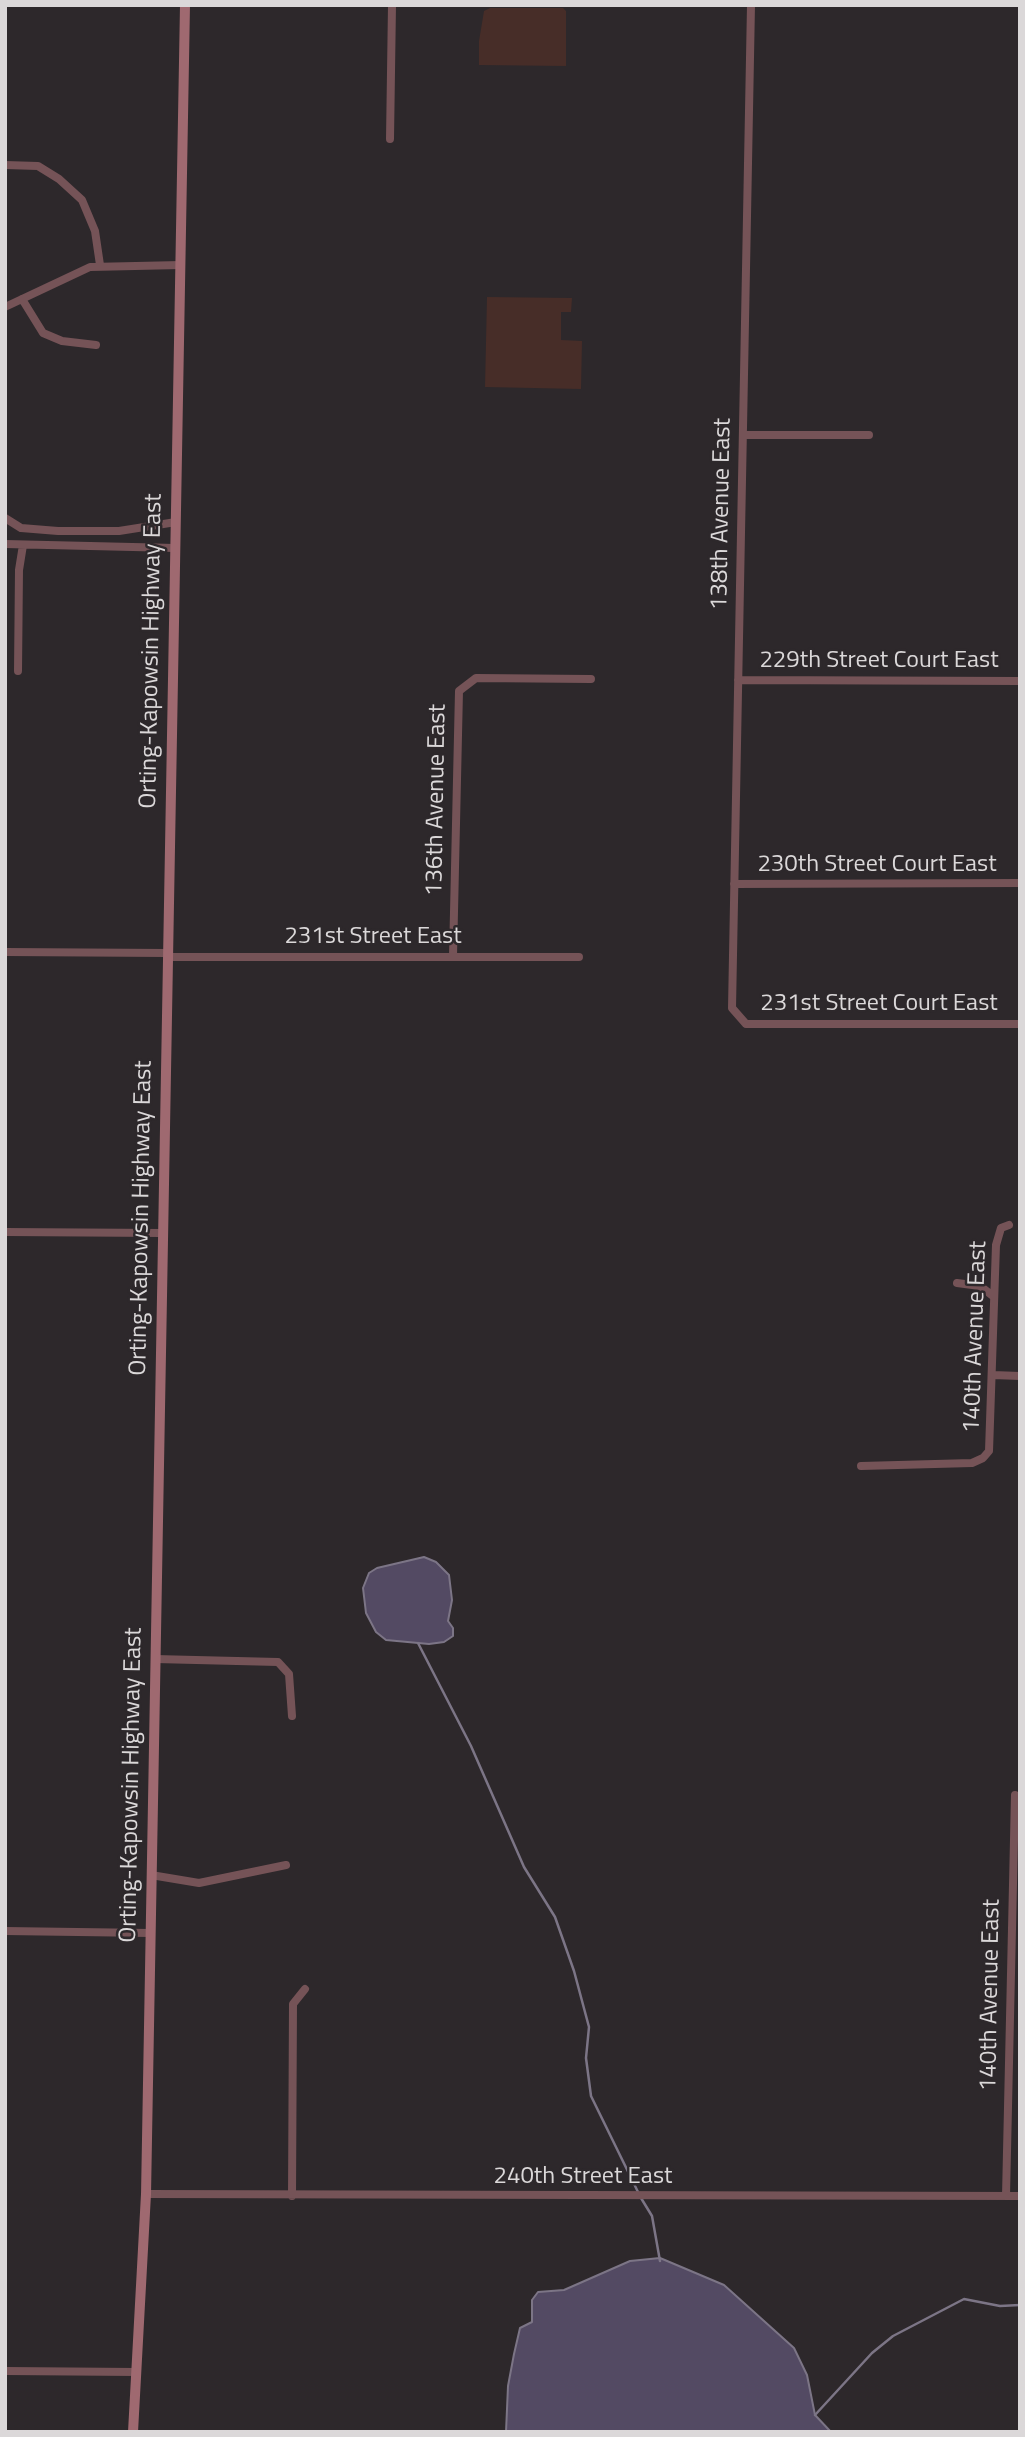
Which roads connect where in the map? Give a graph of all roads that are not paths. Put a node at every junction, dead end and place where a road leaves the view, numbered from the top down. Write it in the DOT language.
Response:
graph roads {
  1 [pos="185,5"];
  2 [pos="392,5"];
  3 [pos="751,5"];
  4 [pos="390,139"];
  5 [pos="5,165"];
  6 [pos="100,265"];
  7 [pos="181,265"];
  8 [pos="22,299"];
  9 [pos="5,307"];
  10 [pos="96,345"];
  11 [pos="743,435"];
  12 [pos="869,435"];
  13 [pos="5,518"];
  14 [pos="176,522"];
  15 [pos="5,544"];
  16 [pos="23,545"];
  17 [pos="175,548"];
  18 [pos="18,671"];
  19 [pos="591,679"];
  20 [pos="738,680"];
  21 [pos="1020,681"];
  22 [pos="1020,883"];
  23 [pos="734,884"];
  24 [pos="5,952"];
  25 [pos="167,955"];
  26 [pos="453,956"];
  27 [pos="579,957"];
  28 [pos="739,1020"];
  29 [pos="1020,1024"];
  30 [pos="1009,1225"];
  31 [pos="5,1232"];
  32 [pos="162,1233"];
  33 [pos="957,1283"];
  34 [pos="993,1296"];
  35 [pos="993,1375"];
  36 [pos="1020,1376"];
  37 [pos="861,1466"];
  38 [pos="155,1659"];
  39 [pos="292,1716"];
  40 [pos="1015,1795"];
  41 [pos="286,1866"];
  42 [pos="151,1875"];
  43 [pos="5,1931"];
  44 [pos="150,1933"];
  45 [pos="304,1989"];
  46 [pos="146,2194"];
  47 [pos="292,2196"];
  48 [pos="1006,2196"];
  49 [pos="1020,2196"];
  50 [pos="5,2371"];
  51 [pos="136,2372"];
  52 [pos="133,2432"];
  1 -- 7 [label="main road, Orting-Kapowsin Highway East"];
  2 -- 4 [label="street"];
  3 -- 11 [label="street, 138th Avenue East"];
  5 -- 6 [label="street"];
  6 -- 7 [label="street"];
  6 -- 8 [label="street"];
  7 -- 14 [label="main road, Orting-Kapowsin Highway East"];
  8 -- 9 [label="street"];
  8 -- 10 [label="street"];
  11 -- 12 [label="street"];
  11 -- 20 [label="street, 138th Avenue East"];
  13 -- 14 [label="street"];
  14 -- 17 [label="main road, Orting-Kapowsin Highway East"];
  15 -- 16 [label="street"];
  16 -- 17 [label="street"];
  16 -- 18 [label="street"];
  17 -- 25 [label="main road, Orting-Kapowsin Highway East"];
  19 -- 26 [label="street, 136th Avenue East"];
  20 -- 21 [label="street, 229th Street Court East"];
  20 -- 23 [label="street, 138th Avenue East"];
  22 -- 23 [label="street, 230th Street Court East"];
  23 -- 28 [label="street, 138th Avenue East"];
  24 -- 25 [label="street, 231st Street East"];
  25 -- 26 [label="street, 231st Street East"];
  25 -- 32 [label="main road, Orting-Kapowsin Highway East"];
  26 -- 27 [label="street, 231st Street East"];
  28 -- 29 [label="street, 231st Street Court East"];
  30 -- 34 [label="street, 140th Avenue East"];
  31 -- 32 [label="street"];
  32 -- 38 [label="main road, Orting-Kapowsin Highway East"];
  33 -- 34 [label="street"];
  34 -- 35 [label="street, 140th Avenue East"];
  35 -- 36 [label="street"];
  35 -- 37 [label="street, 140th Avenue East"];
  38 -- 39 [label="street"];
  38 -- 42 [label="main road, Orting-Kapowsin Highway East"];
  40 -- 48 [label="street, 140th Avenue East"];
  41 -- 42 [label="street"];
  42 -- 44 [label="main road, Orting-Kapowsin Highway East"];
  43 -- 44 [label="street"];
  44 -- 46 [label="main road, Orting-Kapowsin Highway East"];
  45 -- 47 [label="street"];
  46 -- 47 [label="street, 240th Street East"];
  46 -- 51 [label="main road, Orting-Kapowsin Highway East"];
  47 -- 48 [label="street, 240th Street East"];
  48 -- 49 [label="street, 240th Street East"];
  50 -- 51 [label="street"];
  51 -- 52 [label="main road, Orting-Kapowsin Highway East"];
}
